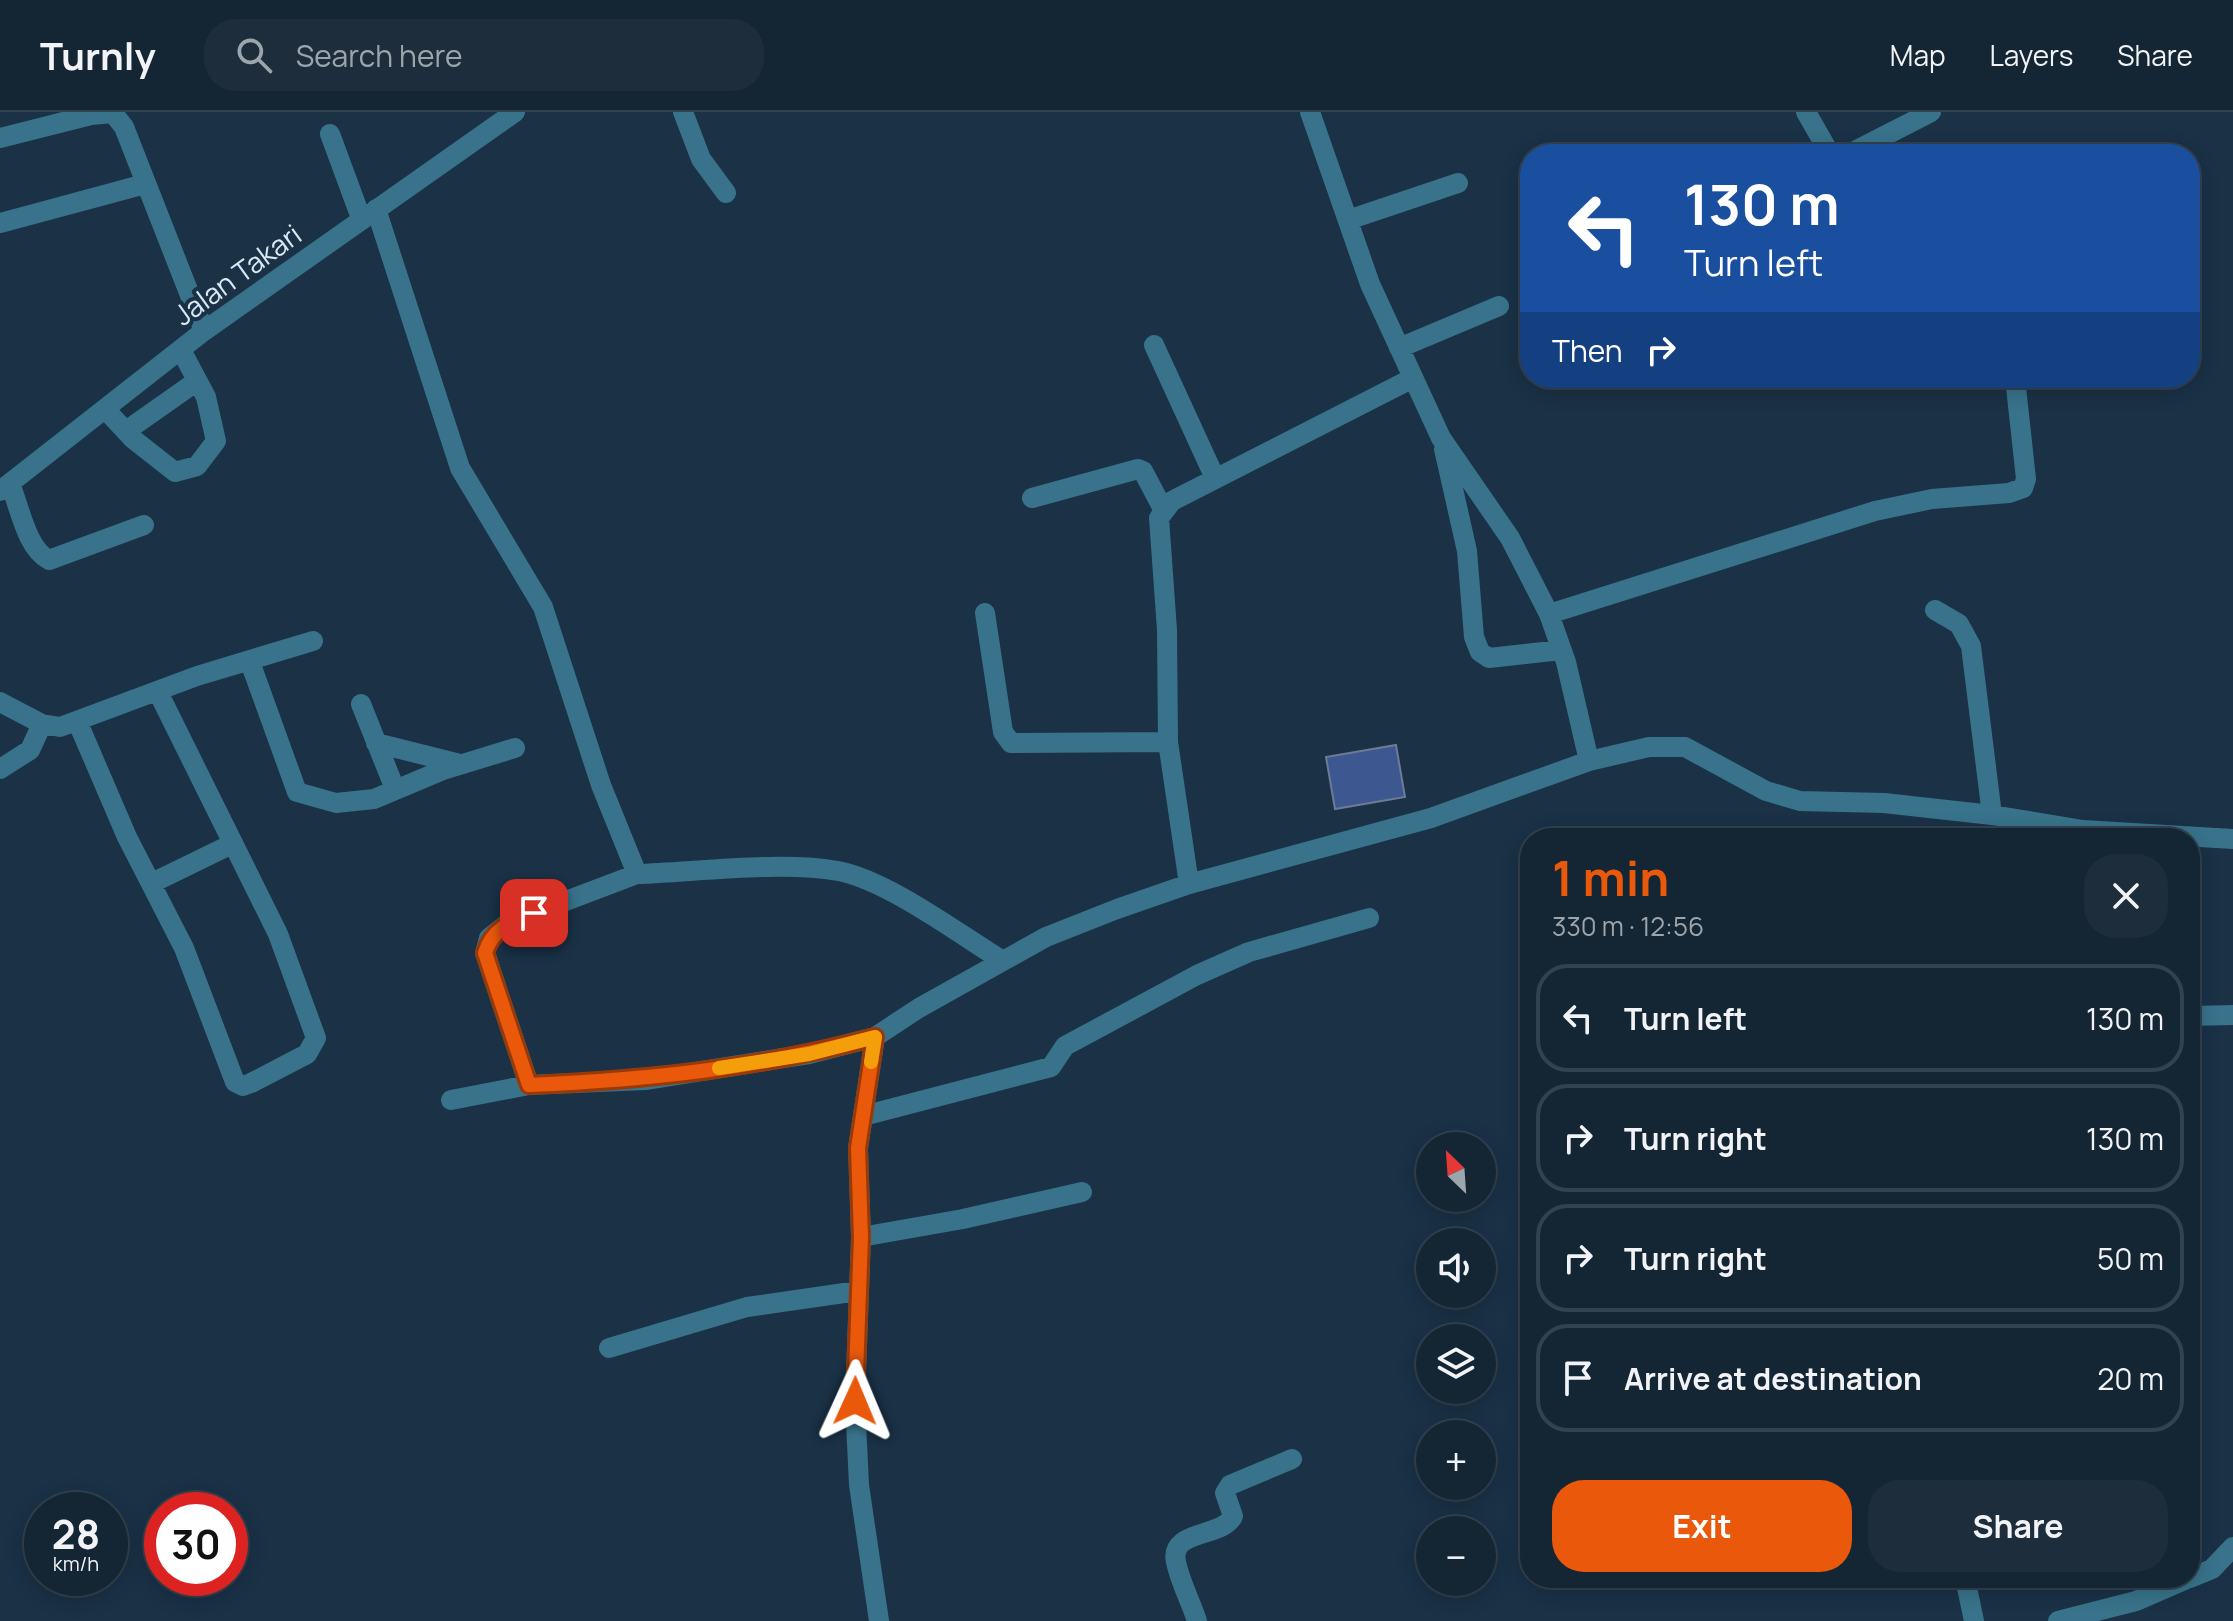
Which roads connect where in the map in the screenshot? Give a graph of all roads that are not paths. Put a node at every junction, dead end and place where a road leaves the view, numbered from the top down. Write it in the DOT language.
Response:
graph roads {
  1 [pos="515,112"];
  2 [pos="683,112"];
  3 [pos="1310,112"];
  4 [pos="1806,112"];
  5 [pos="1931,112"];
  6 [pos="330,134"];
  7 [pos="0,138"];
  8 [pos="1824,144"];
  9 [pos="1869,144"];
  10 [pos="1458,183"];
  11 [pos="145,184"];
  12 [pos="726,193"];
  13 [pos="368,213"];
  14 [pos="1348,220"];
  15 [pos="0,223"];
  16 [pos="1499,306"];
  17 [pos="204,331"];
  18 [pos="1154,345"];
  19 [pos="1399,348"];
  20 [pos="181,350"];
  21 [pos="1413,378"];
  22 [pos="197,381"];
  23 [pos="2016,388"];
  24 [pos="105,409"];
  25 [pos="126,431"];
  26 [pos="1441,438"];
  27 [pos="1215,478"];
  28 [pos="5,488"];
  29 [pos="1032,498"];
  30 [pos="1163,509"];
  31 [pos="144,525"];
  32 [pos="1935,610"];
  33 [pos="985,613"];
  34 [pos="1549,614"];
  35 [pos="313,641"];
  36 [pos="1561,650"];
  37 [pos="250,662"];
  38 [pos="158,692"];
  39 [pos="0,702"];
  40 [pos="361,704"];
  41 [pos="78,723"];
  42 [pos="42,724"];
  43 [pos="1168,742"];
  44 [pos="376,743"];
  45 [pos="515,748"];
  46 [pos="1589,761"];
  47 [pos="460,764"];
  48 [pos="0,769"];
  49 [pos="395,789"];
  50 [pos="1992,815"];
  51 [pos="2071,828"];
  52 [pos="2200,837"];
  53 [pos="2233,839"];
  54 [pos="232,844"];
  55 [pos="637,874"];
  56 [pos="152,883"];
  57 [pos="1189,884"];
  58 [pos="1369,918"];
  59 [pos="1003,961"];
  60 [pos="2233,1015"];
  61 [pos="2200,1016"];
  62 [pos="875,1037"];
  63 [pos="529,1085"];
  64 [pos="451,1100"];
  65 [pos="863,1116"];
  66 [pos="1082,1192"];
  67 [pos="861,1237"];
  68 [pos="858,1291"];
  69 [pos="609,1348"];
  70 [pos="1292,1459"];
  71 [pos="2233,1547"];
  72 [pos="2200,1574"];
  73 [pos="1967,1588"];
  74 [pos="2167,1588"];
  75 [pos="879,1621"];
  76 [pos="1197,1621"];
  77 [pos="1974,1621"];
  78 [pos="2058,1621"];
  1 -- 13 [label="street, Jalan Takari"];
  2 -- 12 [label="street"];
  3 -- 14 [label="street"];
  4 -- 8 [label="street"];
  5 -- 9 [label="street"];
  6 -- 13 [label="street"];
  7 -- 11 [label="street"];
  10 -- 14 [label="street"];
  11 -- 15 [label="street"];
  11 -- 17 [label="street"];
  13 -- 17 [label="street, Jalan Takari"];
  13 -- 55 [label="street"];
  14 -- 19 [label="street"];
  16 -- 19 [label="street"];
  17 -- 20 [label="street, Jalan Takari"];
  18 -- 27 [label="street"];
  19 -- 21 [label="street"];
  20 -- 22 [label="street"];
  20 -- 24 [label="street, Jalan Takari"];
  21 -- 26 [label="street"];
  21 -- 27 [label="street"];
  22 -- 25 [label="street"];
  22 -- 25 [label="street"];
  23 -- 34 [label="street"];
  24 -- 25 [label="street"];
  24 -- 28 [label="street, Jalan Takari"];
  26 -- 34 [label="street"];
  26 -- 36 [label="street"];
  27 -- 30 [label="street"];
  28 -- 31 [label="street"];
  29 -- 30 [label="street"];
  30 -- 43 [label="street"];
  32 -- 50 [label="street"];
  33 -- 43 [label="street"];
  34 -- 36 [label="street"];
  35 -- 37 [label="street"];
  36 -- 46 [label="street"];
  37 -- 38 [label="street"];
  37 -- 49 [label="street"];
  38 -- 41 [label="street"];
  38 -- 54 [label="street"];
  39 -- 42 [label="street"];
  40 -- 44 [label="street"];
  41 -- 42 [label="street"];
  41 -- 56 [label="street"];
  42 -- 48 [label="street"];
  43 -- 57 [label="street"];
  44 -- 47 [label="street"];
  44 -- 49 [label="street"];
  45 -- 47 [label="street"];
  46 -- 50 [label="street"];
  46 -- 57 [label="street"];
  47 -- 49 [label="street"];
  50 -- 51 [label="street"];
  52 -- 53 [label="street"];
  54 -- 56 [label="street"];
  54 -- 56 [label="street"];
  55 -- 59 [label="street"];
  55 -- 63 [label="street"];
  57 -- 59 [label="street"];
  58 -- 65 [label="street"];
  59 -- 62 [label="street"];
  60 -- 61 [label="street"];
  62 -- 63 [label="street"];
  62 -- 65 [label="street"];
  63 -- 64 [label="street"];
  65 -- 67 [label="street"];
  66 -- 67 [label="street"];
  67 -- 68 [label="street"];
  68 -- 69 [label="street"];
  68 -- 75 [label="street"];
  70 -- 76 [label="street"];
  71 -- 72 [label="street"];
  73 -- 77 [label="street"];
  74 -- 78 [label="street"];
}
